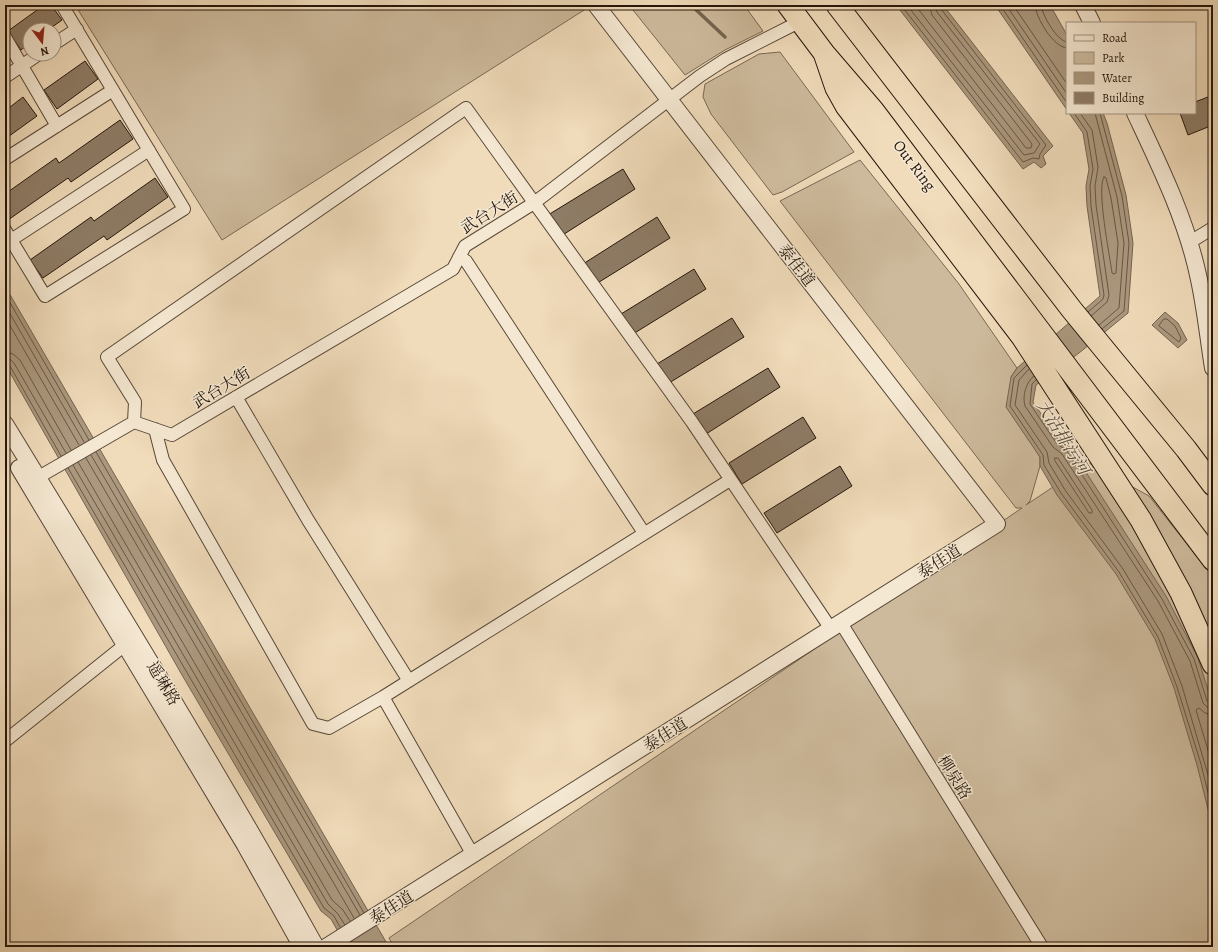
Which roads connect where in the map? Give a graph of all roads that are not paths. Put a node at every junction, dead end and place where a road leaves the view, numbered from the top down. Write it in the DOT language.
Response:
graph roads {
  1 [pos="62,5"];
  2 [pos="596,5"];
  3 [pos="788,5"];
  4 [pos="837,5"];
  5 [pos="1083,5"];
  6 [pos="801,21"];
  7 [pos="1092,22"];
  8 [pos="77,29"];
  9 [pos="5,38"];
  10 [pos="62,39"];
  11 [pos="28,62"];
  12 [pos="22,66"];
  13 [pos="5,77"];
  14 [pos="113,90"];
  15 [pos="669,99"];
  16 [pos="1135,114"];
  17 [pos="57,126"];
  18 [pos="149,150"];
  19 [pos="5,160"];
  20 [pos="534,203"];
  21 [pos="1213,228"];
  22 [pos="8,235"];
  23 [pos="1190,242"];
  24 [pos="459,257"];
  25 [pos="1030,332"];
  26 [pos="1213,368"];
  27 [pos="236,397"];
  28 [pos="134,422"];
  29 [pos="5,424"];
  30 [pos="155,429"];
  31 [pos="5,444"];
  32 [pos="33,480"];
  33 [pos="730,480"];
  34 [pos="1213,485"];
  35 [pos="644,533"];
  36 [pos="1213,560"];
  37 [pos="836,626"];
  38 [pos="130,640"];
  39 [pos="1213,664"];
  40 [pos="409,681"];
  41 [pos="384,697"];
  42 [pos="5,741"];
  43 [pos="473,855"];
  44 [pos="324,946"];
  45 [pos="302,947"];
  46 [pos="1042,947"];
  1 -- 8 [label="street"];
  2 -- 15 [label="street, 泰佳道"];
  3 -- 6 [label="highway, Out Ring"];
  4 -- 34 [label="highway"];
  5 -- 7 [label="street"];
  6 -- 15 [label="street, 武台大街"];
  6 -- 25 [label="highway, Out Ring"];
  8 -- 10 [label="street"];
  8 -- 14 [label="street"];
  9 -- 12 [label="street"];
  11 -- 12 [label="street"];
  12 -- 13 [label="street"];
  12 -- 17 [label="street"];
  14 -- 17 [label="street"];
  14 -- 18 [label="street"];
  15 -- 20 [label="street, 武台大街"];
  15 -- 37 [label="street, 泰佳道"];
  16 -- 23 [label="street"];
  17 -- 19 [label="street"];
  18 -- 22 [label="street"];
  18 -- 22 [label="street"];
  20 -- 24 [label="street, 武台大街"];
  20 -- 28 [label="street, 柳泉路"];
  20 -- 33 [label="street, 柳泉路"];
  21 -- 23 [label="street"];
  23 -- 26 [label="street"];
  24 -- 27 [label="street, 武台大街"];
  24 -- 35 [label="street"];
  25 -- 36 [label="highway"];
  25 -- 39 [label="highway"];
  27 -- 30 [label="street, 武台大街"];
  27 -- 40 [label="street"];
  28 -- 30 [label="street, 武台大街"];
  28 -- 32 [label="street"];
  29 -- 32 [label="street, 遥琳路"];
  30 -- 41 [label="street"];
  31 -- 32 [label="street, 遥琳路"];
  32 -- 38 [label="street, 遥琳路"];
  33 -- 35 [label="street"];
  33 -- 37 [label="street, 柳泉路"];
  35 -- 40 [label="street"];
  37 -- 43 [label="street, 泰佳道"];
  37 -- 46 [label="street, 柳泉路"];
  38 -- 42 [label="street"];
  38 -- 44 [label="street, 遥琳路"];
  38 -- 45 [label="street, 遥琳路"];
  40 -- 41 [label="street"];
  41 -- 43 [label="street"];
  43 -- 44 [label="street, 泰佳道"];
}
